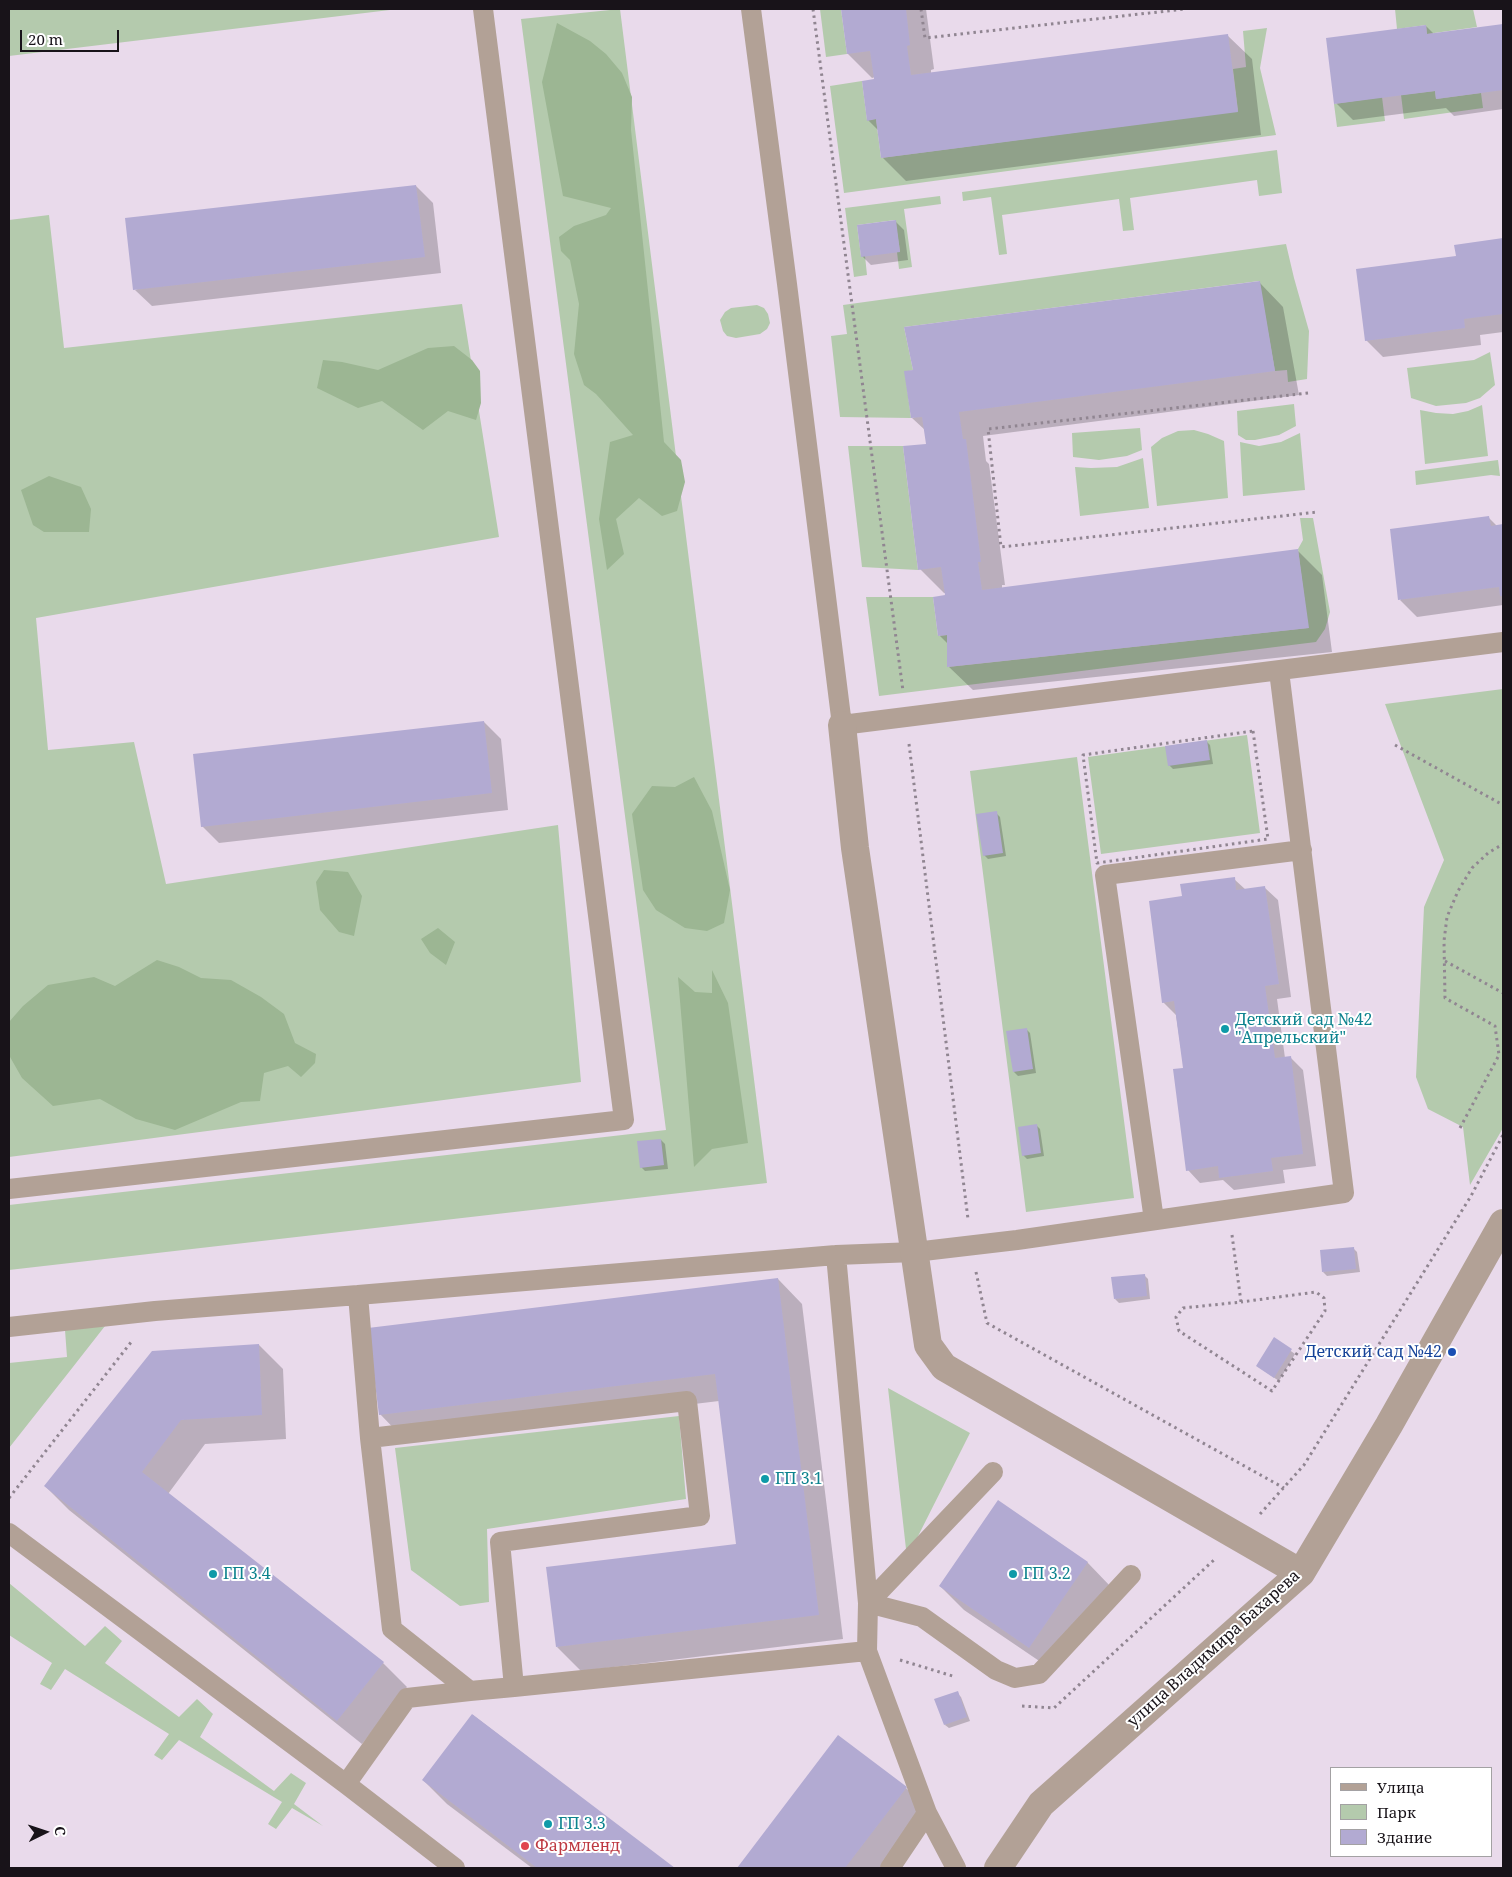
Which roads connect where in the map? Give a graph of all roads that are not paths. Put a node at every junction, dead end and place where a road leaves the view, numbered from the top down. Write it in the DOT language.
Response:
graph roads {
  1 [pos="484,9"];
  2 [pos="751,9"];
  3 [pos="1503,642"];
  4 [pos="1279,671"];
  5 [pos="842,725"];
  6 [pos="1302,850"];
  7 [pos="9,1189"];
  8 [pos="1154,1220"];
  9 [pos="1502,1229"];
  10 [pos="915,1252"];
  11 [pos="836,1255"];
  12 [pos="358,1295"];
  13 [pos="9,1327"];
  14 [pos="370,1438"];
  15 [pos="993,1472"];
  16 [pos="9,1533"];
  17 [pos="1301,1572"];
  18 [pos="1131,1575"];
  19 [pos="868,1603"];
  20 [pos="867,1651"];
  21 [pos="514,1687"];
  22 [pos="470,1691"];
  23 [pos="346,1784"];
  24 [pos="927,1813"];
  25 [pos="455,1868"];
  26 [pos="890,1868"];
  27 [pos="956,1868"];
  28 [pos="998,1868"];
  1 -- 7 [label="lane"];
  2 -- 5 [label="lane"];
  3 -- 4 [label="lane"];
  4 -- 5 [label="lane"];
  4 -- 6 [label="lane"];
  5 -- 10 [label="street"];
  6 -- 8 [label="lane"];
  6 -- 8 [label="lane"];
  8 -- 10 [label="lane"];
  9 -- 17 [label="street, улица Владимира Бахарева"];
  10 -- 11 [label="lane"];
  10 -- 17 [label="street"];
  11 -- 12 [label="lane"];
  11 -- 19 [label="lane"];
  12 -- 13 [label="lane"];
  12 -- 14 [label="lane"];
  14 -- 21 [label="lane"];
  14 -- 22 [label="lane"];
  15 -- 19 [label="lane"];
  16 -- 23 [label="lane"];
  17 -- 28 [label="street, улица Владимира Бахарева"];
  18 -- 19 [label="lane"];
  19 -- 20 [label="lane"];
  20 -- 21 [label="lane"];
  20 -- 24 [label="lane"];
  21 -- 22 [label="lane"];
  22 -- 23 [label="lane"];
  23 -- 25 [label="lane"];
  24 -- 26 [label="lane"];
  24 -- 27 [label="lane"];
}
